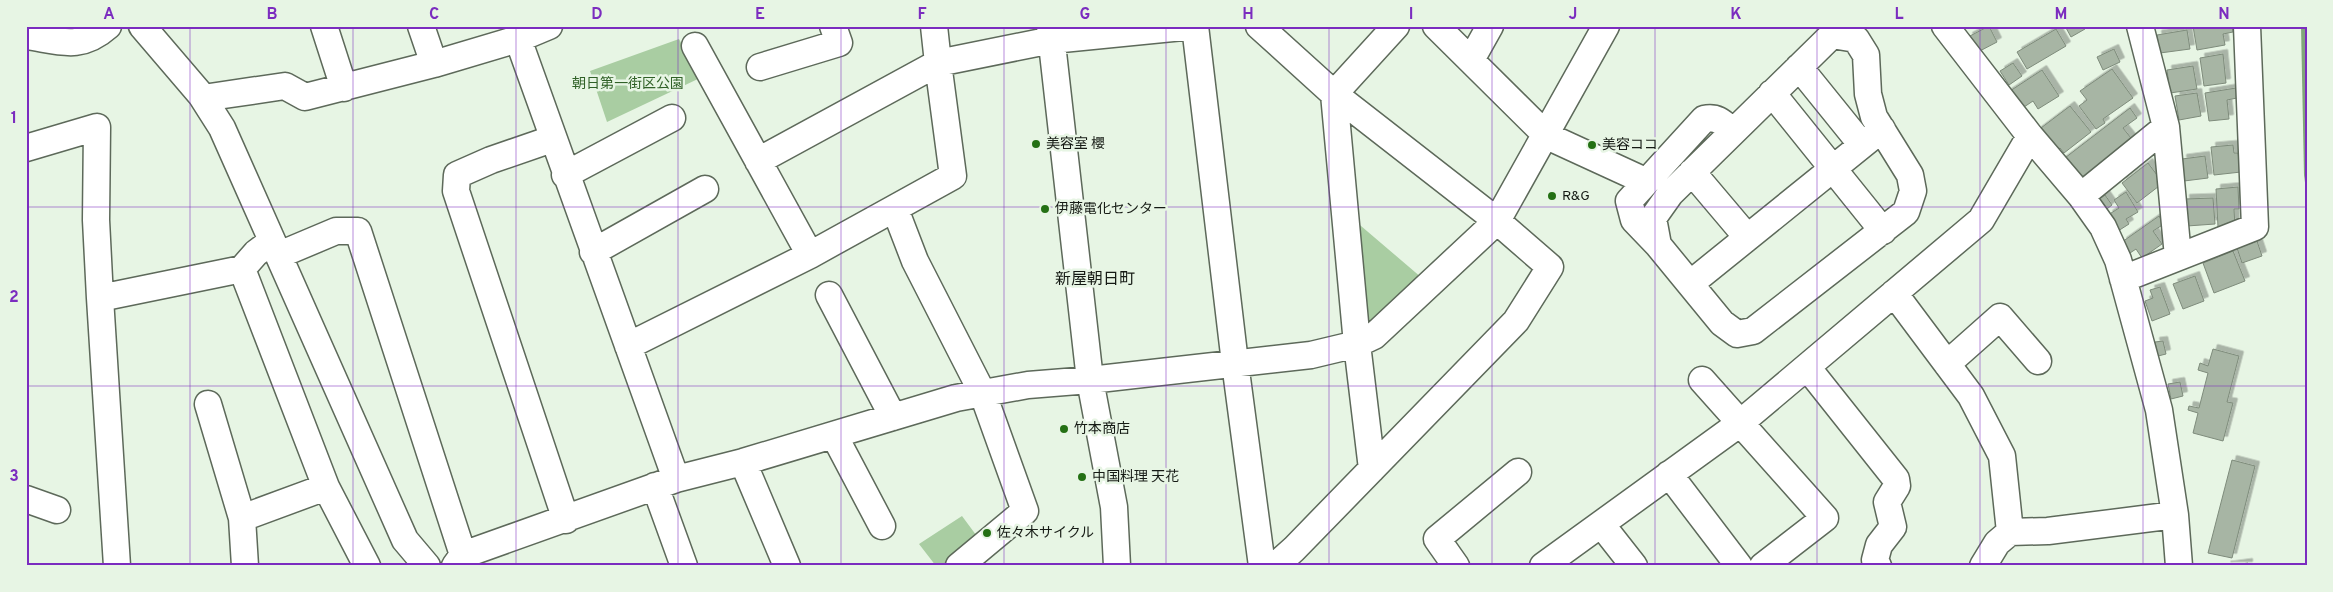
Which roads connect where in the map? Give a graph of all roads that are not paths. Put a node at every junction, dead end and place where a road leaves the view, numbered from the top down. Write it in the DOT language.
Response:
graph roads {
  1 [pos="108,26"];
  2 [pos="142,26"];
  3 [pos="324,26"];
  4 [pos="421,26"];
  5 [pos="549,26"];
  6 [pos="833,26"];
  7 [pos="934,26"];
  8 [pos="1194,26"];
  9 [pos="1259,26"];
  10 [pos="1396,26"];
  11 [pos="1436,26"];
  12 [pos="1490,26"];
  13 [pos="1606,26"];
  14 [pos="1945,26"];
  15 [pos="2140,26"];
  16 [pos="2247,26"];
  17 [pos="1842,30"];
  18 [pos="1051,33"];
  19 [pos="26,36"];
  20 [pos="518,40"];
  21 [pos="695,46"];
  22 [pos="1471,60"];
  23 [pos="938,63"];
  24 [pos="434,64"];
  25 [pos="760,67"];
  26 [pos="1799,67"];
  27 [pos="344,88"];
  28 [pos="1772,93"];
  29 [pos="1334,94"];
  30 [pos="203,98"];
  31 [pos="672,118"];
  32 [pos="2166,127"];
  33 [pos="1733,132"];
  34 [pos="1546,136"];
  35 [pos="2030,136"];
  36 [pos="1872,137"];
  37 [pos="552,139"];
  38 [pos="26,148"];
  39 [pos="758,161"];
  40 [pos="1833,168"];
  41 [pos="1692,172"];
  42 [pos="565,174"];
  43 [pos="1645,181"];
  44 [pos="704,189"];
  45 [pos="2081,196"];
  46 [pos="895,209"];
  47 [pos="1497,221"];
  48 [pos="1883,231"];
  49 [pos="1748,237"];
  50 [pos="1658,245"];
  51 [pos="275,248"];
  52 [pos="594,252"];
  53 [pos="810,255"];
  54 [pos="2178,257"];
  55 [pos="242,269"];
  56 [pos="2123,279"];
  57 [pos="1690,284"];
  58 [pos="1894,293"];
  59 [pos="829,295"];
  60 [pos="100,298"];
  61 [pos="1357,344"];
  62 [pos="628,346"];
  63 [pos="2038,361"];
  64 [pos="1235,362"];
  65 [pos="1947,364"];
  66 [pos="1807,367"];
  67 [pos="1090,380"];
  68 [pos="1702,380"];
  69 [pos="983,394"];
  70 [pos="208,404"];
  71 [pos="893,417"];
  72 [pos="1739,424"];
  73 [pos="834,435"];
  74 [pos="743,462"];
  75 [pos="1372,469"];
  76 [pos="1518,472"];
  77 [pos="1669,474"];
  78 [pos="666,483"];
  79 [pos="326,487"];
  80 [pos="26,499"];
  81 [pos="57,510"];
  82 [pos="2175,515"];
  83 [pos="242,518"];
  84 [pos="566,520"];
  85 [pos="1601,524"];
  86 [pos="882,526"];
  87 [pos="2010,532"];
  88 [pos="459,560"];
  89 [pos="117,566"];
  90 [pos="245,566"];
  91 [pos="367,566"];
  92 [pos="427,566"];
  93 [pos="684,566"];
  94 [pos="787,566"];
  95 [pos="959,566"];
  96 [pos="1117,566"];
  97 [pos="1262,566"];
  98 [pos="1275,566"];
  99 [pos="1456,566"];
  100 [pos="1543,566"];
  101 [pos="1634,566"];
  102 [pos="1739,566"];
  103 [pos="1763,566"];
  104 [pos="1878,566"];
  105 [pos="1983,566"];
  106 [pos="2179,566"];
  1 -- 19 [label="street"];
  2 -- 30 [label="street"];
  3 -- 27 [label="street"];
  4 -- 24 [label="street"];
  5 -- 20 [label="street"];
  6 -- 25 [label="street"];
  7 -- 23 [label="street"];
  8 -- 18 [label="street"];
  8 -- 64 [label="street"];
  9 -- 29 [label="street"];
  10 -- 29 [label="street"];
  11 -- 22 [label="street"];
  12 -- 22 [label="street"];
  13 -- 34 [label="street"];
  14 -- 35 [label="street"];
  15 -- 32 [label="street"];
  16 -- 54 [label="street"];
  17 -- 26 [label="street"];
  17 -- 36 [label="street"];
  18 -- 23 [label="street"];
  18 -- 67 [label="street"];
  20 -- 24 [label="street"];
  20 -- 37 [label="street"];
  21 -- 39 [label="street"];
  22 -- 34 [label="street"];
  23 -- 39 [label="street"];
  23 -- 46 [label="street"];
  24 -- 27 [label="street"];
  26 -- 28 [label="street"];
  26 -- 36 [label="street"];
  27 -- 30 [label="street"];
  28 -- 33 [label="street"];
  28 -- 40 [label="street"];
  29 -- 47 [label="street"];
  29 -- 61 [label="street"];
  30 -- 51 [label="street"];
  31 -- 42 [label="street"];
  32 -- 45 [label="street"];
  32 -- 54 [label="street"];
  33 -- 41 [label="street"];
  33 -- 43 [label="street"];
  34 -- 43 [label="street"];
  34 -- 47 [label="street"];
  35 -- 45 [label="street"];
  35 -- 58 [label="street"];
  36 -- 40 [label="street"];
  36 -- 48 [label="street"];
  37 -- 42 [label="street"];
  37 -- 84 [label="street"];
  38 -- 60 [label="street"];
  39 -- 53 [label="street"];
  40 -- 48 [label="street"];
  40 -- 49 [label="street"];
  41 -- 49 [label="street"];
  41 -- 50 [label="street"];
  42 -- 52 [label="street"];
  43 -- 50 [label="street"];
  44 -- 52 [label="street"];
  45 -- 56 [label="street"];
  46 -- 53 [label="street"];
  46 -- 69 [label="street"];
  47 -- 61 [label="street"];
  47 -- 75 [label="street"];
  48 -- 57 [label="street"];
  49 -- 57 [label="street"];
  50 -- 57 [label="street"];
  51 -- 55 [label="street"];
  51 -- 88 [label="street"];
  51 -- 92 [label="street"];
  52 -- 62 [label="street"];
  53 -- 62 [label="street"];
  54 -- 56 [label="street"];
  55 -- 60 [label="street"];
  55 -- 79 [label="street"];
  56 -- 82 [label="street"];
  58 -- 65 [label="street"];
  58 -- 66 [label="street"];
  59 -- 71 [label="street"];
  60 -- 89 [label="street"];
  61 -- 64 [label="street"];
  61 -- 75 [label="street"];
  62 -- 78 [label="street"];
  63 -- 65 [label="street"];
  64 -- 67 [label="street"];
  64 -- 97 [label="street"];
  65 -- 87 [label="street"];
  66 -- 72 [label="street"];
  66 -- 104 [label="street"];
  67 -- 69 [label="street"];
  67 -- 96 [label="street"];
  68 -- 72 [label="street"];
  69 -- 71 [label="street"];
  69 -- 95 [label="street"];
  70 -- 83 [label="street"];
  71 -- 73 [label="street"];
  72 -- 77 [label="street"];
  72 -- 103 [label="street"];
  73 -- 74 [label="street"];
  73 -- 86 [label="street"];
  74 -- 78 [label="street"];
  74 -- 94 [label="street"];
  75 -- 98 [label="street"];
  76 -- 99 [label="street"];
  77 -- 85 [label="street"];
  77 -- 102 [label="street"];
  78 -- 84 [label="street"];
  78 -- 93 [label="street"];
  79 -- 83 [label="street"];
  79 -- 91 [label="street"];
  80 -- 81 [label="street"];
  82 -- 87 [label="street"];
  82 -- 106 [label="street"];
  83 -- 90 [label="street"];
  84 -- 88 [label="street"];
  85 -- 100 [label="street"];
  85 -- 101 [label="street"];
  87 -- 105 [label="street"];
}
